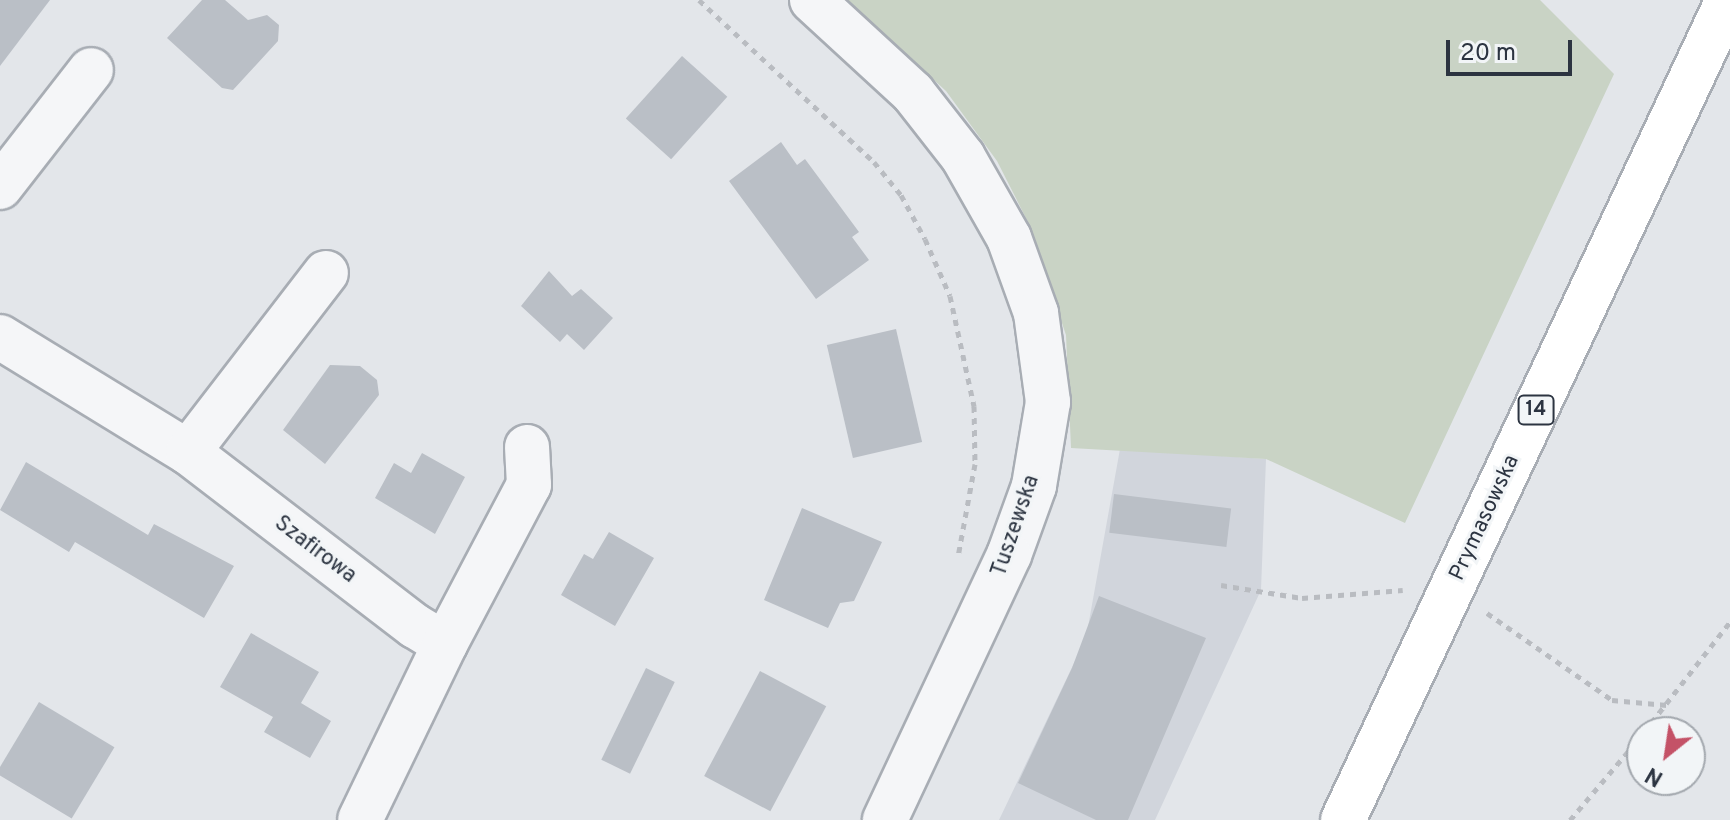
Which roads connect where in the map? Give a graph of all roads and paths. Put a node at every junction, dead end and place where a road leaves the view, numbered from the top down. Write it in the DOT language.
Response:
graph roads {
  1 [pos="699,0"];
  2 [pos="812,0"];
  3 [pos="1728,0"];
  4 [pos="91,70"];
  5 [pos="0,187"];
  6 [pos="326,273"];
  7 [pos="0,337"];
  8 [pos="527,447"];
  9 [pos="188,452"];
  10 [pos="956,563"];
  11 [pos="1730,622"];
  12 [pos="445,644"];
  13 [pos="1656,716"];
  14 [pos="1626,753"];
  15 [pos="360,820"];
  16 [pos="885,820"];
  17 [pos="1343,820"];
  18 [pos="1570,820"];
  1 -- 10 [label="path"];
  2 -- 16 [label="street, Tuszewska"];
  3 -- 17 [label="main road, Prymasowska / 14"];
  4 -- 5 [label="street"];
  6 -- 9 [label="street"];
  7 -- 9 [label="street, Szafirowa"];
  8 -- 12 [label="street"];
  9 -- 12 [label="street, Szafirowa"];
  11 -- 13 [label="path"];
  12 -- 15 [label="street"];
  14 -- 18 [label="path"];
}
